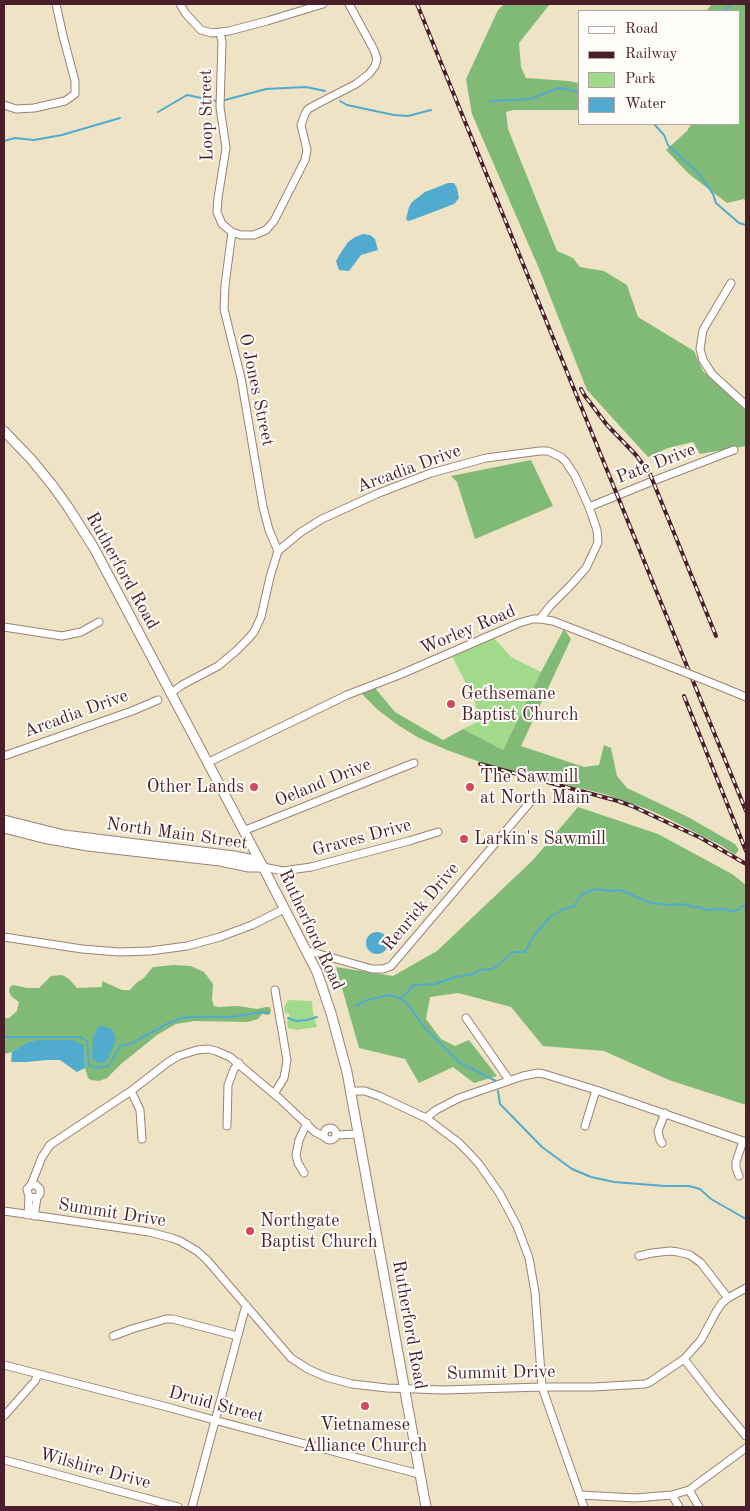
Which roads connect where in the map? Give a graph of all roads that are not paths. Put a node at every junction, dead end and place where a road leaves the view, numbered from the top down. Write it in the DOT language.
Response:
graph roads {
  1 [pos="56,4"];
  2 [pos="180,4"];
  3 [pos="323,4"];
  4 [pos="349,4"];
  5 [pos="220,32"];
  6 [pos="4,105"];
  7 [pos="232,232"];
  8 [pos="731,283"];
  9 [pos="746,405"];
  10 [pos="4,431"];
  11 [pos="734,450"];
  12 [pos="589,508"];
  13 [pos="278,551"];
  14 [pos="540,619"];
  15 [pos="99,622"];
  16 [pos="4,627"];
  17 [pos="170,694"];
  18 [pos="746,697"];
  19 [pos="158,700"];
  20 [pos="4,756"];
  21 [pos="207,763"];
  22 [pos="414,763"];
  23 [pos="532,800"];
  24 [pos="4,820"];
  25 [pos="4,828"];
  26 [pos="243,832"];
  27 [pos="438,832"];
  28 [pos="88,842"];
  29 [pos="263,867"];
  30 [pos="284,909"];
  31 [pos="4,937"];
  32 [pos="306,950"];
  33 [pos="275,990"];
  34 [pos="466,1018"];
  35 [pos="239,1063"];
  36 [pos="509,1080"];
  37 [pos="596,1090"];
  38 [pos="131,1091"];
  39 [pos="351,1092"];
  40 [pos="274,1094"];
  41 [pos="665,1114"];
  42 [pos="426,1118"];
  43 [pos="307,1122"];
  44 [pos="227,1126"];
  45 [pos="584,1126"];
  46 [pos="327,1128"];
  47 [pos="359,1134"];
  48 [pos="336,1135"];
  49 [pos="323,1136"];
  50 [pos="142,1139"];
  51 [pos="745,1142"];
  52 [pos="662,1143"];
  53 [pos="304,1173"];
  54 [pos="739,1176"];
  55 [pos="35,1186"];
  56 [pos="33,1197"];
  57 [pos="4,1211"];
  58 [pos="31,1215"];
  59 [pos="639,1256"];
  60 [pos="746,1288"];
  61 [pos="728,1298"];
  62 [pos="246,1306"];
  63 [pos="113,1336"];
  64 [pos="237,1336"];
  65 [pos="684,1359"];
  66 [pos="4,1365"];
  67 [pos="38,1374"];
  68 [pos="542,1386"];
  69 [pos="404,1390"];
  70 [pos="4,1416"];
  71 [pos="214,1420"];
  72 [pos="746,1436"];
  73 [pos="746,1448"];
  74 [pos="4,1460"];
  75 [pos="419,1474"];
  76 [pos="689,1490"];
  77 [pos="580,1495"];
  78 [pos="672,1495"];
  79 [pos="178,1507"];
  80 [pos="192,1507"];
  81 [pos="426,1507"];
  82 [pos="584,1507"];
  83 [pos="679,1507"];
  84 [pos="699,1507"];
  1 -- 6 [label="street"];
  2 -- 5 [label="street"];
  3 -- 5 [label="street"];
  4 -- 7 [label="street"];
  5 -- 7 [label="street, Loop Street"];
  7 -- 13 [label="street, O Jones Street"];
  8 -- 9 [label="street"];
  10 -- 17 [label="street, Rutherford Road"];
  11 -- 12 [label="street, Pate Drive"];
  12 -- 13 [label="street, Arcadia Drive"];
  12 -- 14 [label="street, Arcadia Drive"];
  13 -- 17 [label="street"];
  14 -- 18 [label="street, Worley Road, bridge"];
  14 -- 21 [label="street, Worley Road"];
  15 -- 16 [label="street"];
  17 -- 21 [label="street, Rutherford Road"];
  19 -- 20 [label="street, Arcadia Drive"];
  21 -- 26 [label="street, Rutherford Road"];
  22 -- 26 [label="street, Oeland Drive"];
  23 -- 32 [label="street, Renrick Drive"];
  24 -- 28 [label="street, North Main Street"];
  25 -- 28 [label="street, North Main Street"];
  26 -- 29 [label="street, Rutherford Road"];
  27 -- 29 [label="street, Graves Drive"];
  28 -- 29 [label="street, North Main Street"];
  29 -- 30 [label="street, Rutherford Road"];
  30 -- 31 [label="street"];
  30 -- 32 [label="street, Rutherford Road"];
  32 -- 39 [label="street, Rutherford Road"];
  33 -- 40 [label="street"];
  34 -- 36 [label="street"];
  35 -- 38 [label="street"];
  35 -- 40 [label="street"];
  35 -- 44 [label="street"];
  36 -- 37 [label="street"];
  36 -- 42 [label="street"];
  37 -- 41 [label="street"];
  37 -- 45 [label="street"];
  38 -- 50 [label="street"];
  38 -- 55 [label="street"];
  39 -- 42 [label="street"];
  39 -- 47 [label="street, Rutherford Road"];
  40 -- 43 [label="street"];
  41 -- 51 [label="street"];
  41 -- 52 [label="street"];
  42 -- 68 [label="street"];
  43 -- 46 [label="street"];
  43 -- 49 [label="street"];
  43 -- 53 [label="street"];
  46 -- 48 [label="street"];
  46 -- 49 [label="street"];
  47 -- 48 [label="street"];
  47 -- 69 [label="street, Rutherford Road"];
  48 -- 49 [label="street"];
  51 -- 54 [label="street"];
  55 -- 56 [label="street"];
  55 -- 56 [label="street"];
  56 -- 58 [label="street"];
  57 -- 58 [label="street, Summit Drive"];
  58 -- 62 [label="street, Summit Drive"];
  59 -- 61 [label="street"];
  60 -- 61 [label="street, Summit Drive"];
  61 -- 65 [label="street, Summit Drive"];
  62 -- 64 [label="street"];
  62 -- 69 [label="street, Summit Drive"];
  63 -- 64 [label="street"];
  64 -- 71 [label="street"];
  65 -- 68 [label="street, Summit Drive"];
  65 -- 72 [label="street"];
  66 -- 67 [label="street, Druid Street"];
  67 -- 70 [label="street"];
  67 -- 71 [label="street, Druid Street"];
  68 -- 69 [label="street, Summit Drive"];
  68 -- 77 [label="street"];
  69 -- 75 [label="street, Rutherford Road"];
  71 -- 75 [label="street, Druid Street"];
  71 -- 80 [label="street"];
  73 -- 76 [label="street"];
  74 -- 79 [label="street, Wilshire Drive"];
  75 -- 81 [label="street, Rutherford Road"];
  76 -- 78 [label="street"];
  76 -- 84 [label="street"];
  77 -- 78 [label="street"];
  77 -- 82 [label="street"];
  78 -- 83 [label="street"];
}
